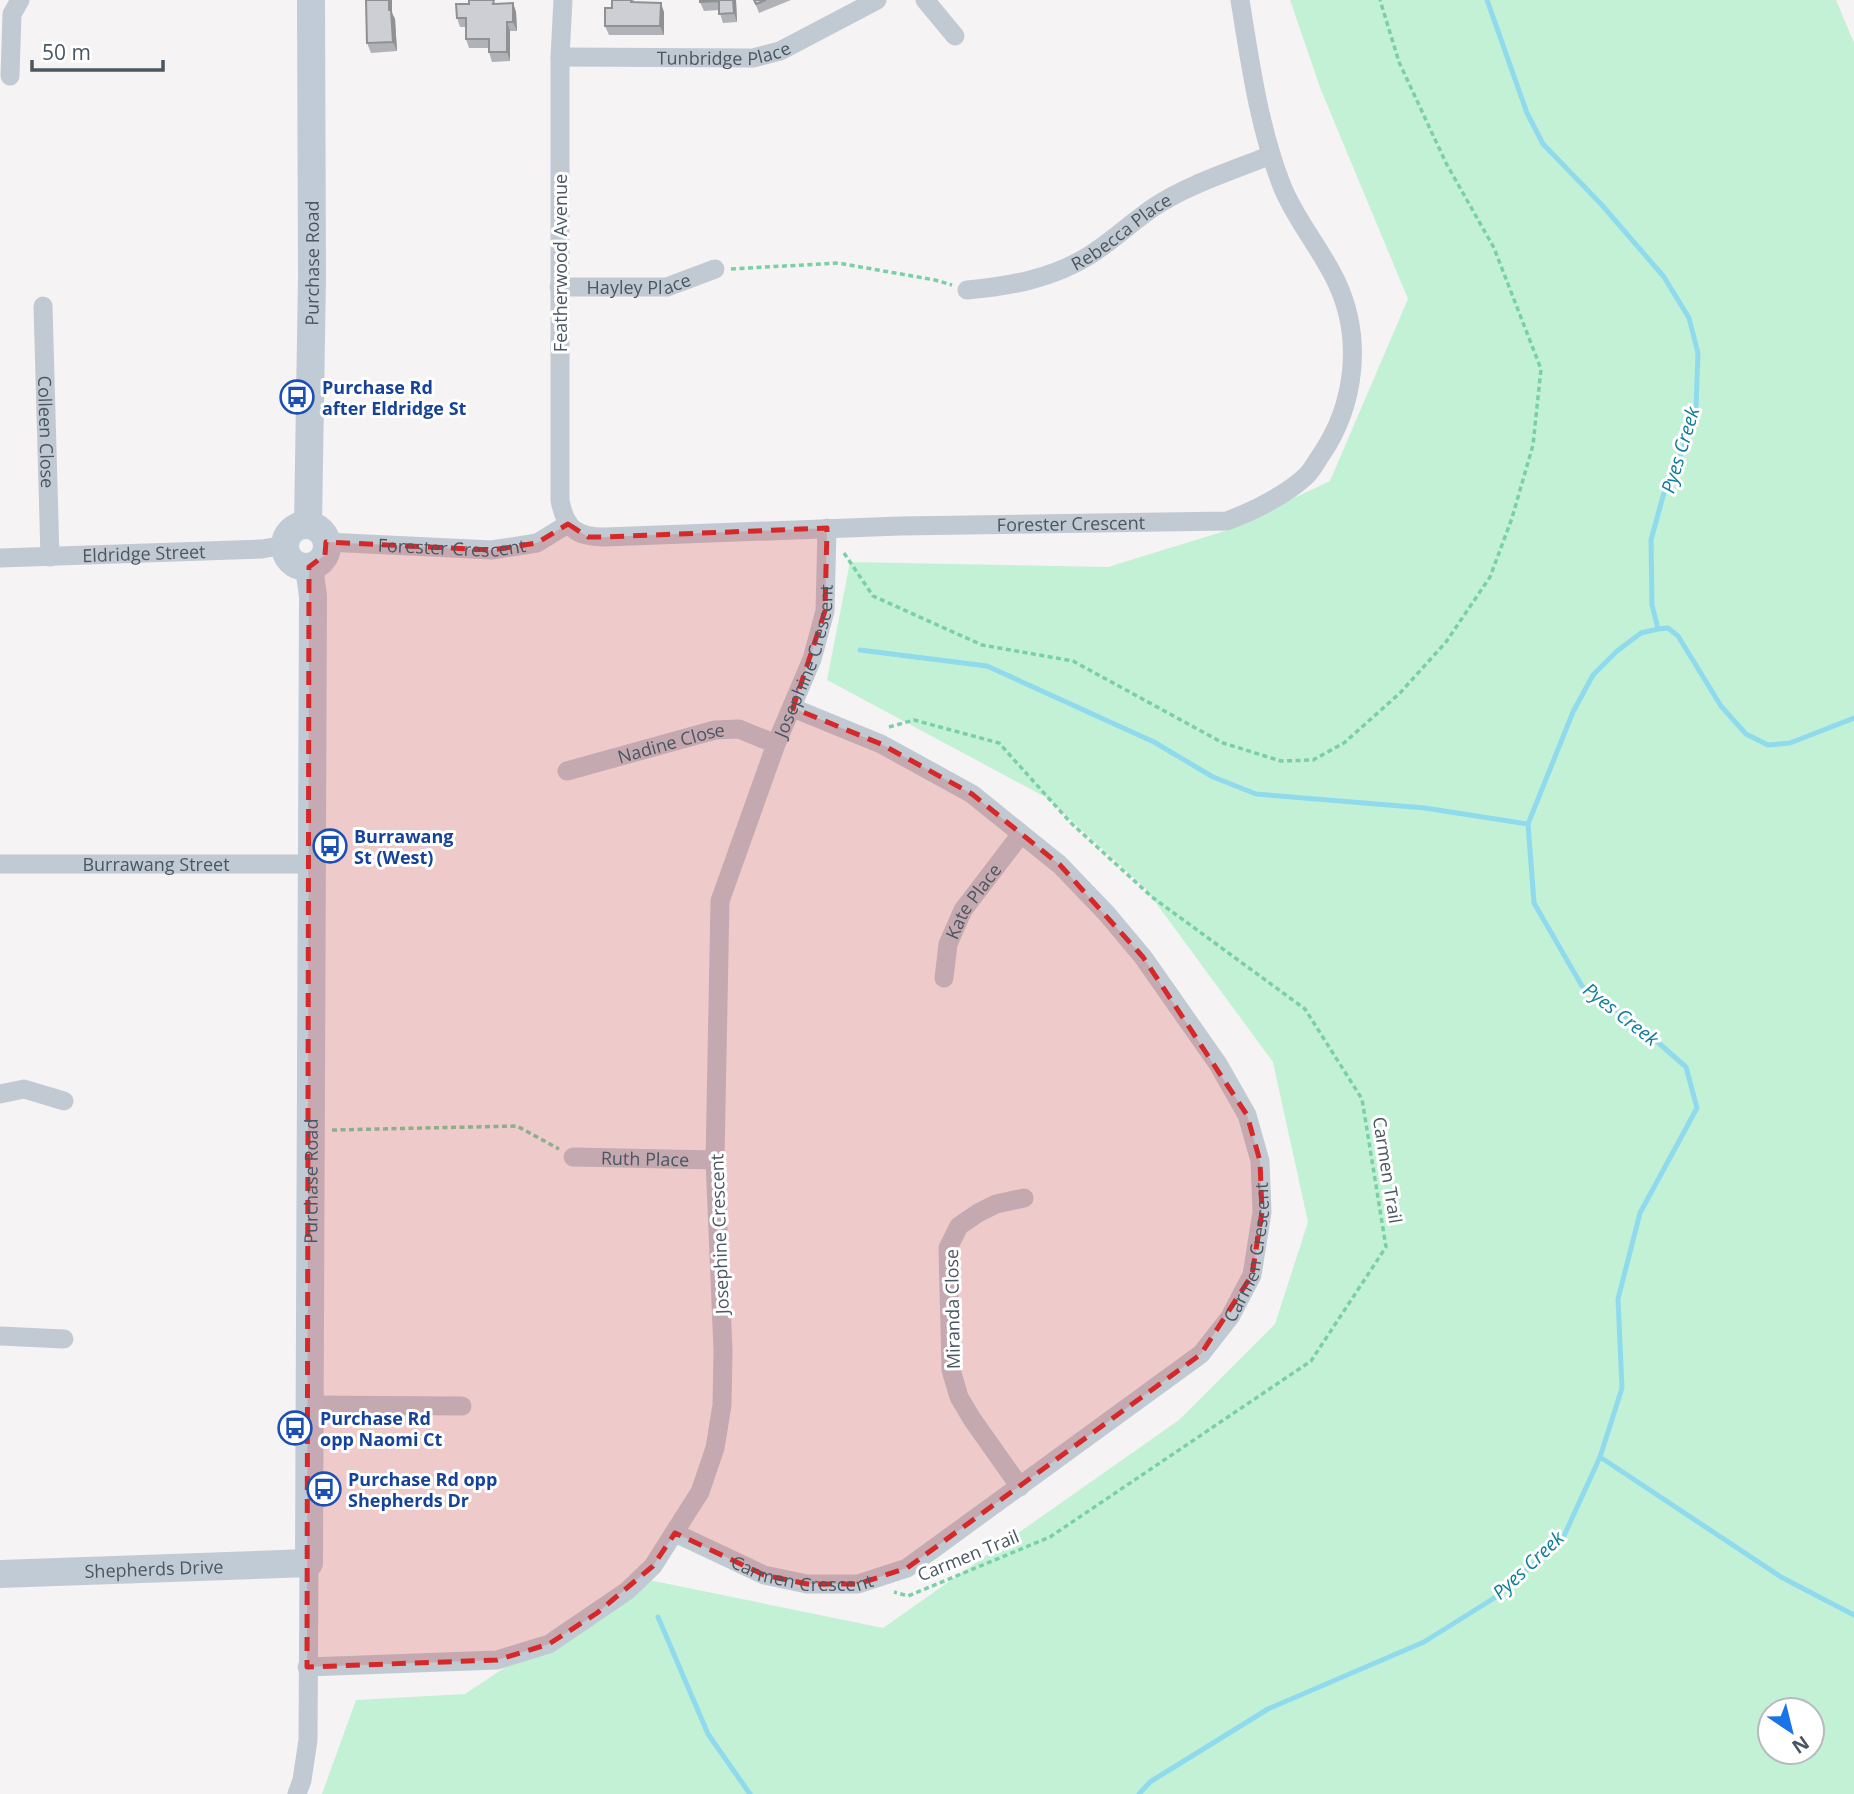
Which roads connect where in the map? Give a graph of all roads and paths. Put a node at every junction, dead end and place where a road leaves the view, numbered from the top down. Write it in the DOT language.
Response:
graph roads {
  1 [pos="20,0"];
  2 [pos="310,0"];
  3 [pos="563,0"];
  4 [pos="877,0"];
  5 [pos="925,0"];
  6 [pos="1240,0"];
  7 [pos="955,36"];
  8 [pos="560,57"];
  9 [pos="10,76"];
  10 [pos="1271,155"];
  11 [pos="715,269"];
  12 [pos="559,287"];
  13 [pos="967,290"];
  14 [pos="43,306"];
  15 [pos="568,524"];
  16 [pos="827,528"];
  17 [pos="317,533"];
  18 [pos="285,545"];
  19 [pos="50,556"];
  20 [pos="0,558"];
  21 [pos="309,566"];
  22 [pos="793,708"];
  23 [pos="860,735"];
  24 [pos="776,744"];
  25 [pos="566,771"];
  26 [pos="1021,834"];
  27 [pos="0,864"];
  28 [pos="313,864"];
  29 [pos="944,978"];
  30 [pos="0,1094"];
  31 [pos="64,1101"];
  32 [pos="311,1131"];
  33 [pos="573,1157"];
  34 [pos="715,1160"];
  35 [pos="1024,1198"];
  36 [pos="0,1336"];
  37 [pos="64,1339"];
  38 [pos="309,1405"];
  39 [pos="462,1406"];
  40 [pos="1020,1487"];
  41 [pos="675,1533"];
  42 [pos="309,1563"];
  43 [pos="0,1574"];
  44 [pos="858,1584"];
  45 [pos="307,1667"];
  46 [pos="297,1794"];
  1 -- 9 [label="street"];
  2 -- 17 [label="main road, Purchase Road"];
  3 -- 8 [label="street, Featherwood Avenue"];
  4 -- 8 [label="street, Tunbridge Place"];
  5 -- 7 [label="street"];
  6 -- 10 [label="street, Forester Crescent"];
  8 -- 12 [label="street, Featherwood Avenue"];
  10 -- 13 [label="street, Rebecca Place"];
  10 -- 16 [label="street, Forester Crescent"];
  11 -- 12 [label="street, Hayley Place"];
  11 -- 13 [label="path"];
  12 -- 15 [label="street, Featherwood Avenue"];
  14 -- 19 [label="street, Colleen Close"];
  15 -- 16 [label="street, Forester Crescent"];
  15 -- 17 [label="street, Forester Crescent"];
  16 -- 22 [label="street, Josephine Crescent"];
  17 -- 18 [label="main road"];
  17 -- 21 [label="main road"];
  18 -- 19 [label="street, Eldridge Street"];
  18 -- 21 [label="main road"];
  19 -- 20 [label="street, Eldridge Street"];
  21 -- 28 [label="main road, Purchase Road"];
  22 -- 23 [label="street, Carmen Crescent"];
  22 -- 24 [label="street, Josephine Crescent"];
  23 -- 26 [label="street, Carmen Crescent"];
  23 -- 44 [label="path, Carmen Trail"];
  24 -- 25 [label="street, Nadine Close"];
  24 -- 34 [label="street, Josephine Crescent"];
  26 -- 29 [label="street, Kate Place"];
  26 -- 40 [label="street, Carmen Crescent"];
  27 -- 28 [label="street, Burrawang Street"];
  28 -- 32 [label="main road, Purchase Road"];
  30 -- 31 [label="street"];
  32 -- 33 [label="path"];
  32 -- 38 [label="main road, Purchase Road"];
  33 -- 34 [label="street, Ruth Place"];
  34 -- 41 [label="street, Josephine Crescent"];
  35 -- 40 [label="street, Miranda Close"];
  36 -- 37 [label="street"];
  38 -- 39 [label="street"];
  38 -- 42 [label="main road, Purchase Road"];
  40 -- 44 [label="street, Carmen Crescent"];
  41 -- 44 [label="street, Carmen Crescent"];
  41 -- 45 [label="street, Josephine Crescent"];
  42 -- 43 [label="main road, Shepherds Drive"];
  42 -- 45 [label="street, Purchase Road"];
  45 -- 46 [label="street, Purchase Road"];
}
